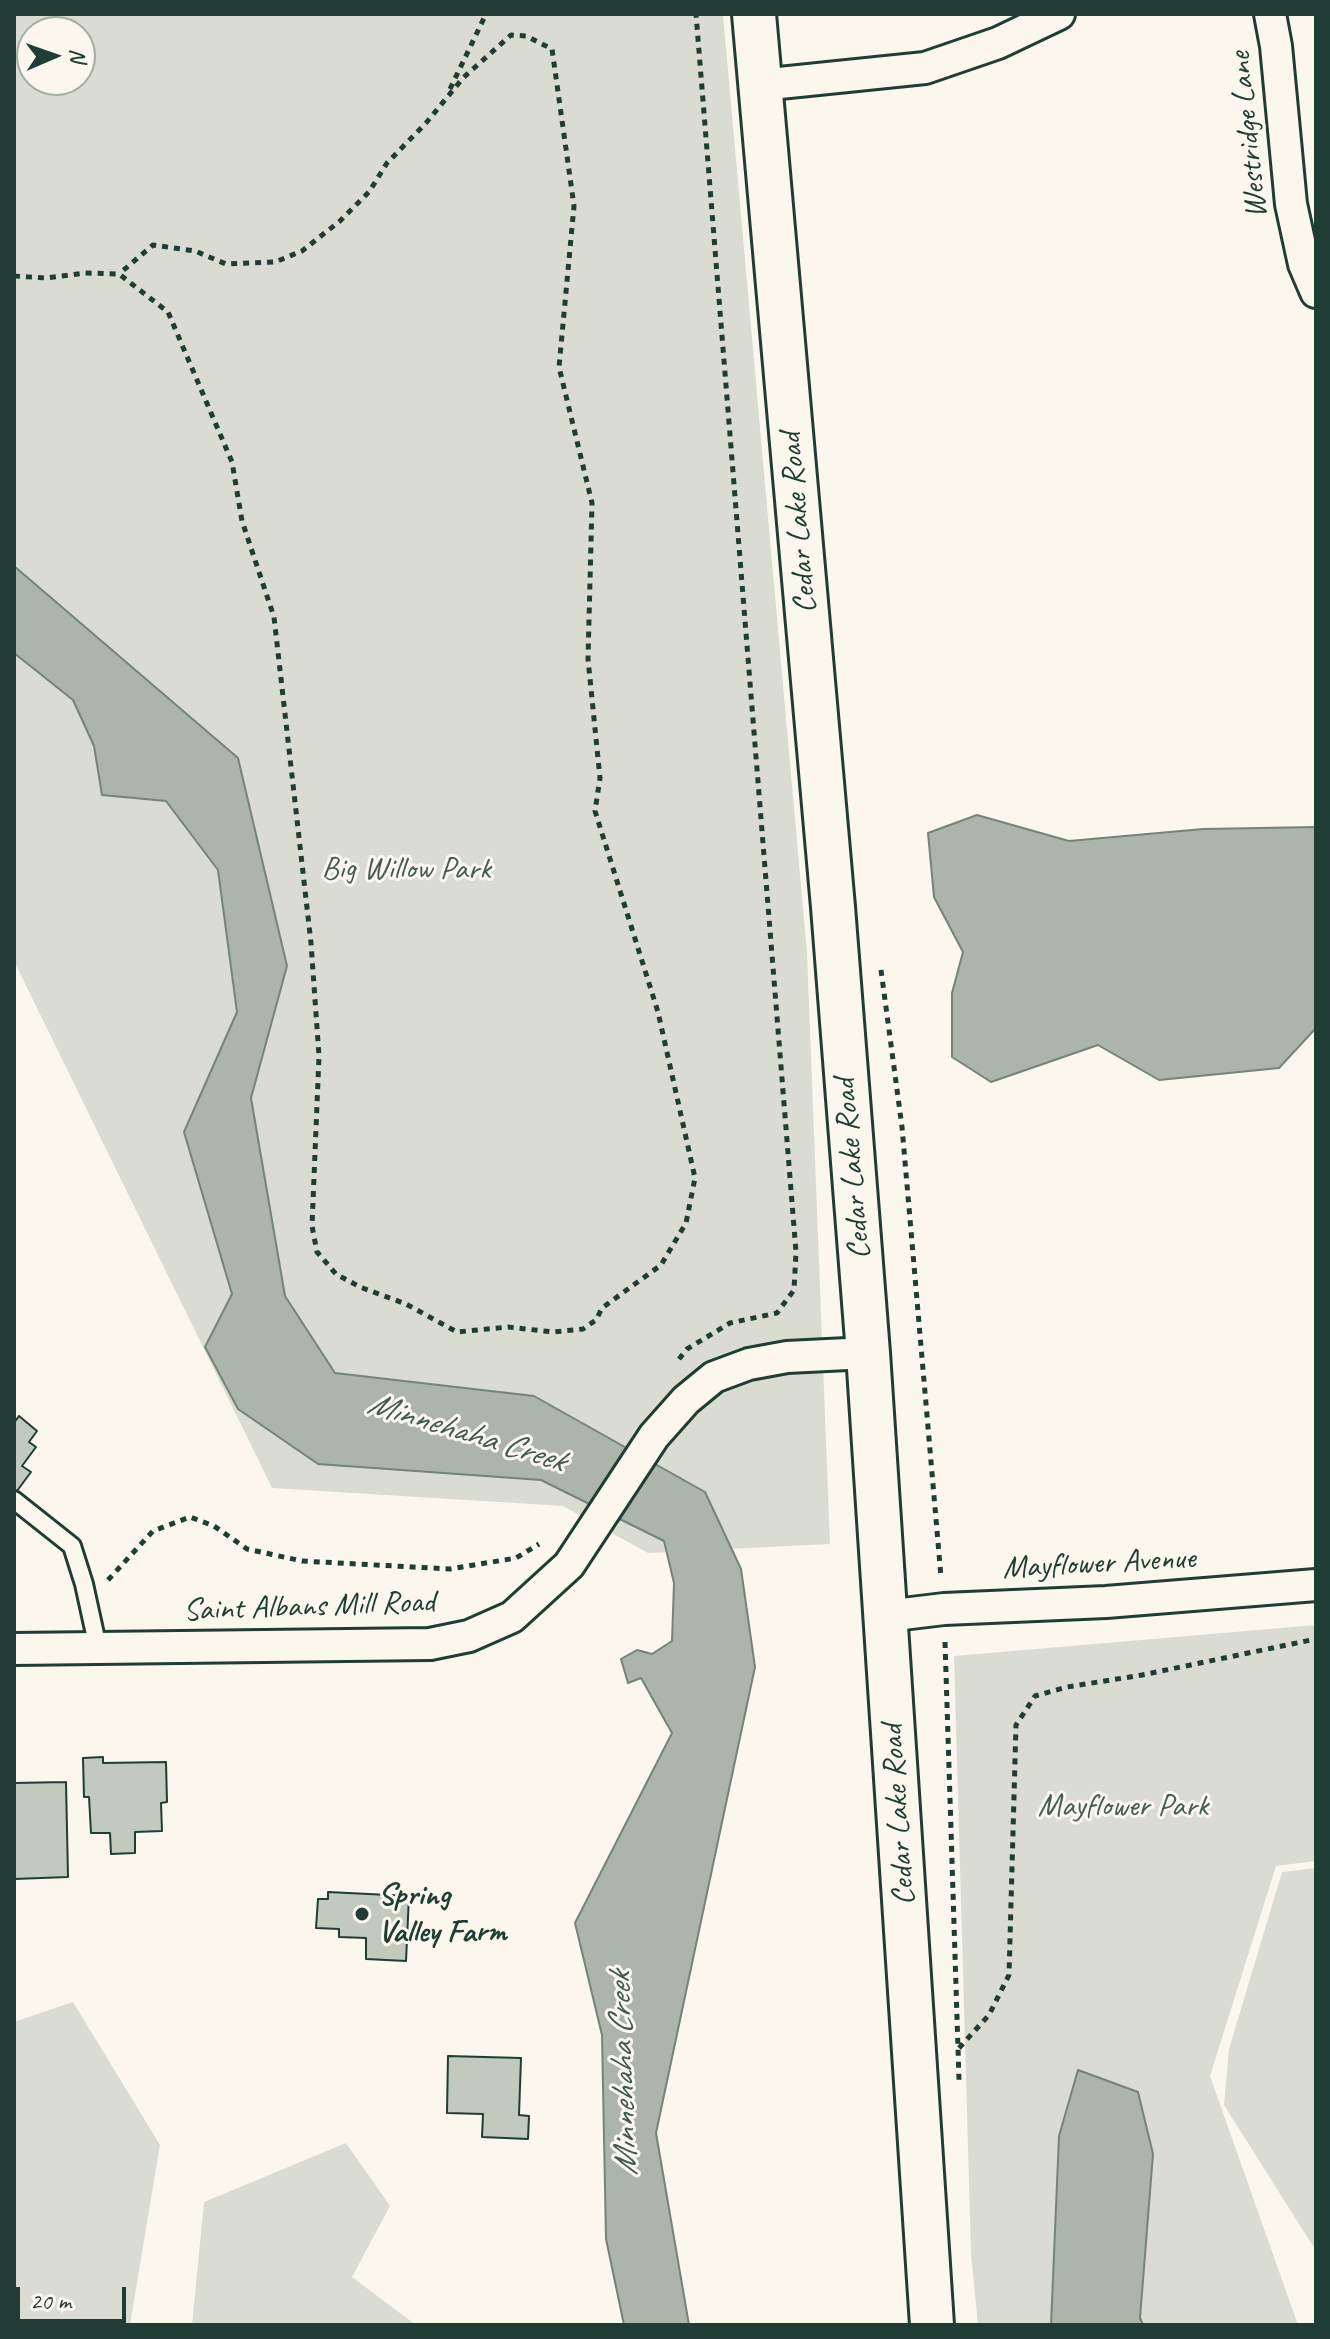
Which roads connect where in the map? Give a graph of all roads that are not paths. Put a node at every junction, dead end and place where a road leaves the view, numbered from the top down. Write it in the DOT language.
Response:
graph roads {
  1 [pos="754,14"];
  2 [pos="1059,14"];
  3 [pos="1270,14"];
  4 [pos="760,85"];
  5 [pos="1316,292"];
  6 [pos="868,1353"];
  7 [pos="14,1500"];
  8 [pos="1316,1585"];
  9 [pos="886,1616"];
  10 [pos="98,1648"];
  11 [pos="14,1649"];
  12 [pos="932,2325"];
  1 -- 4 [label="street, Cedar Lake Road"];
  2 -- 4 [label="street"];
  3 -- 5 [label="street, Westridge Lane"];
  4 -- 6 [label="street, Cedar Lake Road"];
  6 -- 9 [label="street, Cedar Lake Road"];
  6 -- 10 [label="street, Saint Albans Mill Road"];
  7 -- 10 [label="lane"];
  8 -- 9 [label="street, Mayflower Avenue"];
  9 -- 12 [label="street, Cedar Lake Road"];
  10 -- 11 [label="street, Saint Albans Mill Road"];
}
